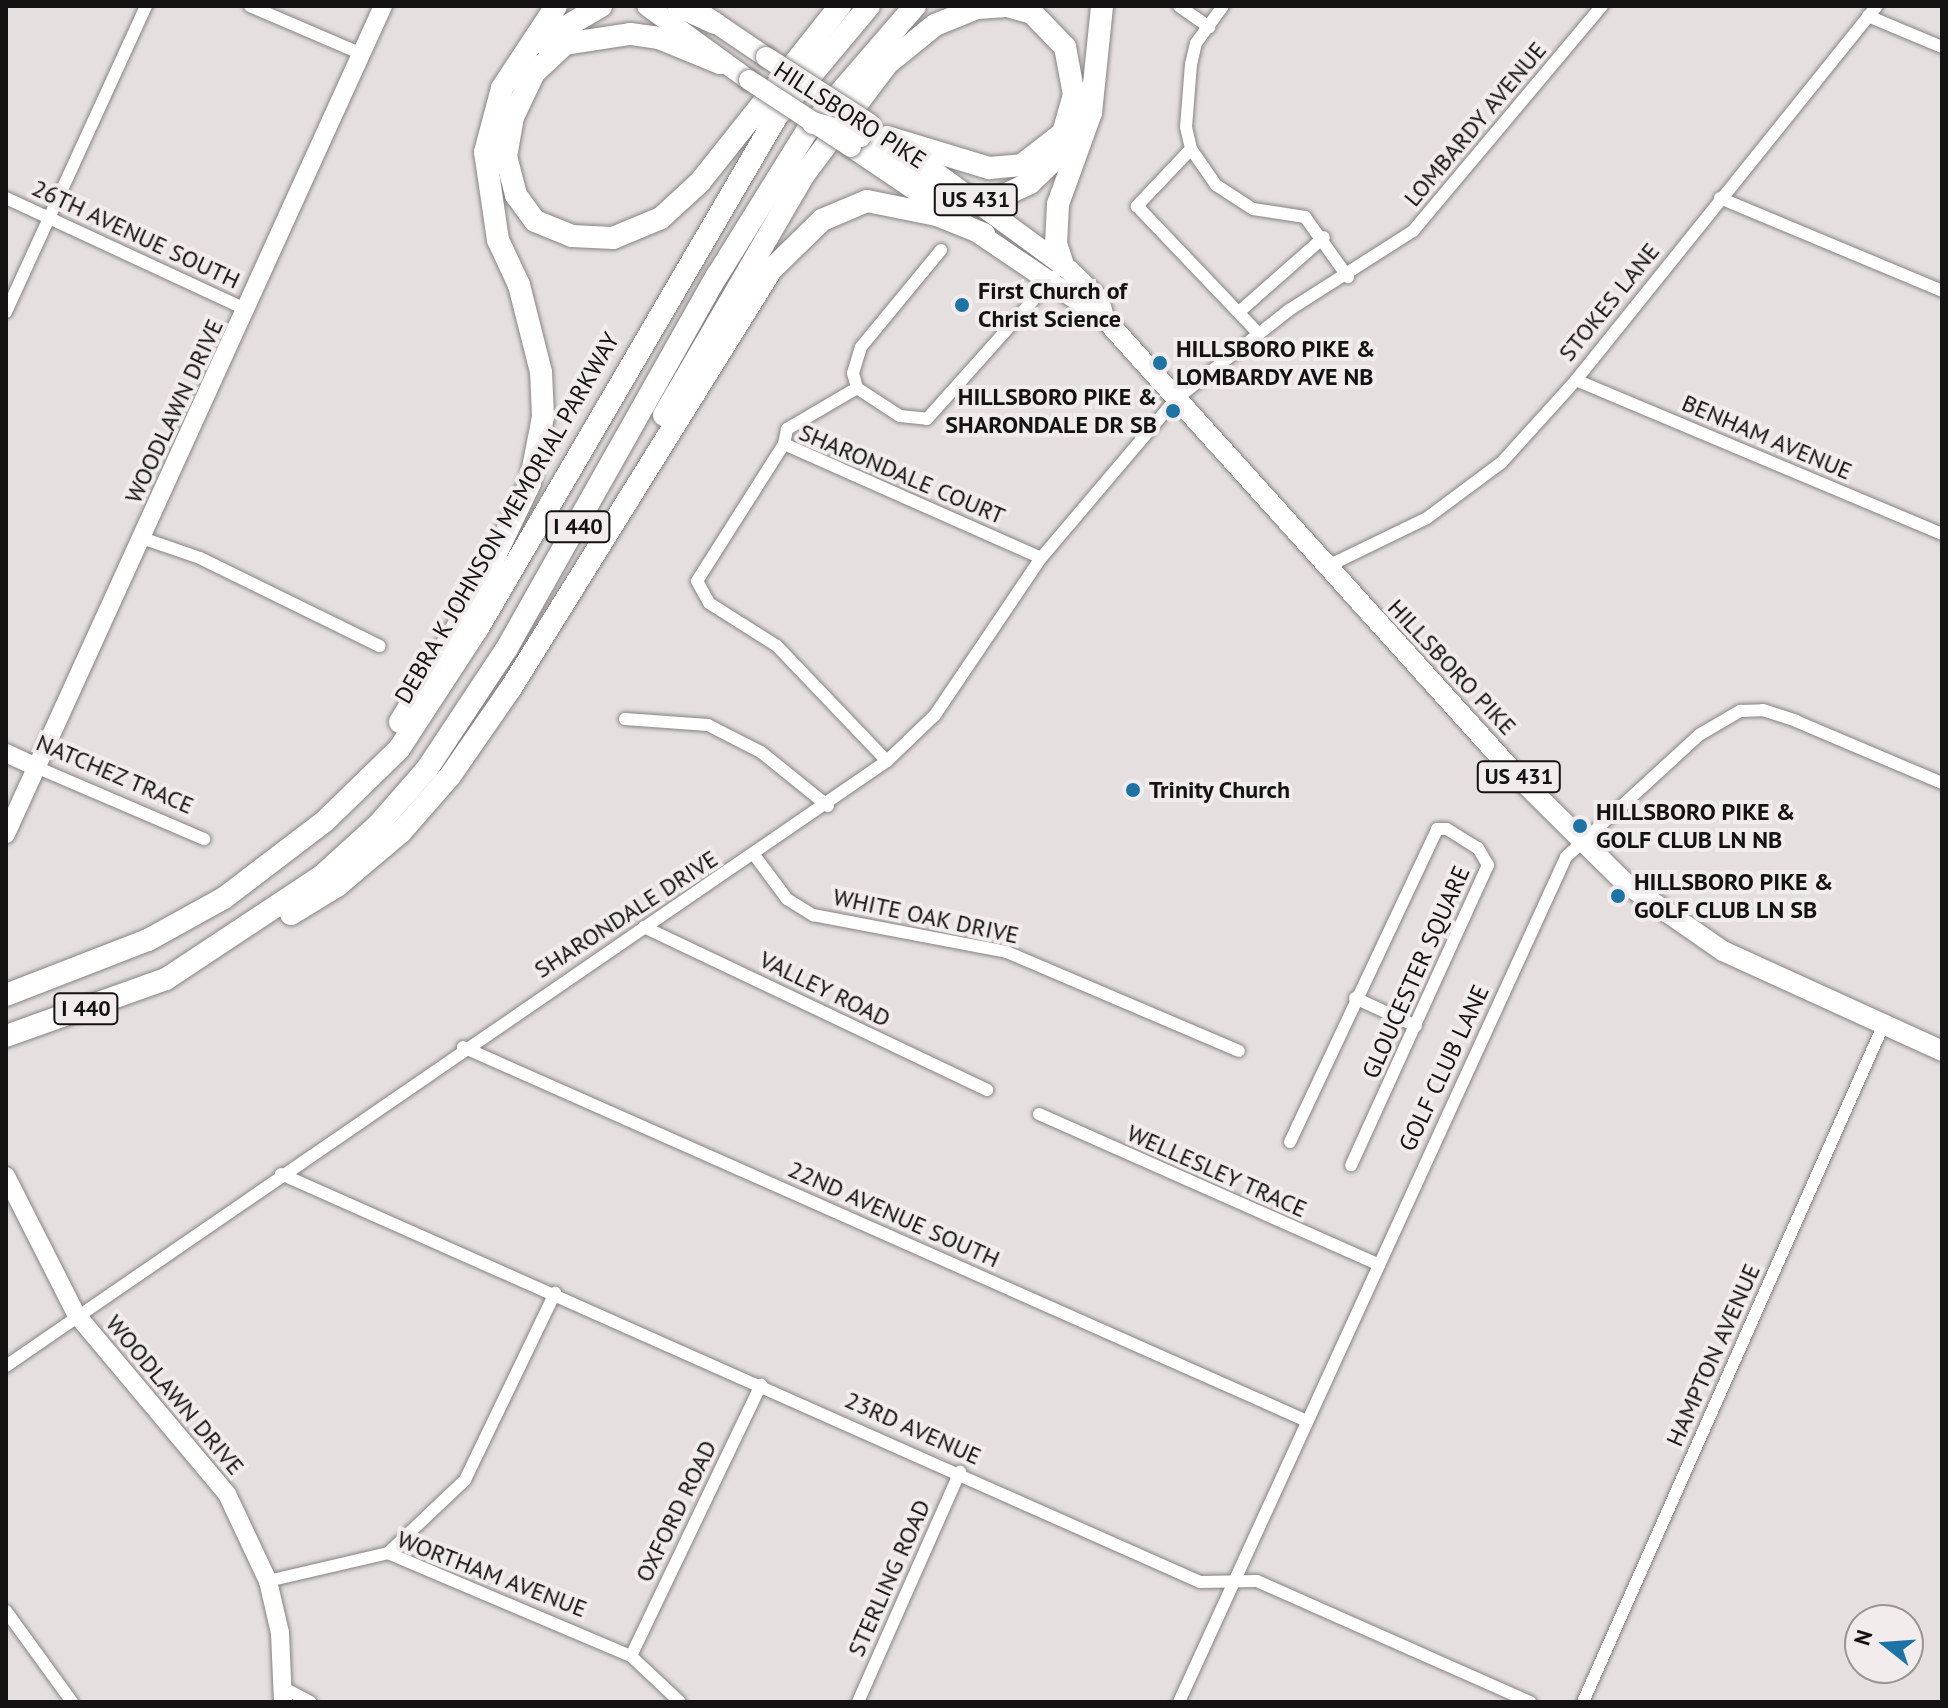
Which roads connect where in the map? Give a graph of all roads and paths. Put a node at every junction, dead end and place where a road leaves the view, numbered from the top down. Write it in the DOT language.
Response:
graph roads {
  1 [pos="146,6"];
  2 [pos="383,6"];
  3 [pos="556,6"];
  4 [pos="601,6"];
  5 [pos="647,6"];
  6 [pos="678,6"];
  7 [pos="692,6"];
  8 [pos="840,6"];
  9 [pos="869,6"];
  10 [pos="915,6"];
  11 [pos="1005,6"];
  12 [pos="1102,6"];
  13 [pos="1179,6"];
  14 [pos="1223,6"];
  15 [pos="1602,6"];
  16 [pos="257,7"];
  17 [pos="1873,11"];
  18 [pos="714,23"];
  19 [pos="1209,27"];
  20 [pos="532,47"];
  21 [pos="1942,47"];
  22 [pos="362,54"];
  23 [pos="720,63"];
  24 [pos="813,123"];
  25 [pos="1083,132"];
  26 [pos="867,136"];
  27 [pos="1191,149"];
  28 [pos="6,198"];
  29 [pos="1720,198"];
  30 [pos="983,205"];
  31 [pos="48,217"];
  32 [pos="984,234"];
  33 [pos="1324,237"];
  34 [pos="941,250"];
  35 [pos="1058,272"];
  36 [pos="1348,277"];
  37 [pos="1942,291"];
  38 [pos="247,310"];
  39 [pos="6,312"];
  40 [pos="1241,315"];
  41 [pos="1258,333"];
  42 [pos="1576,380"];
  43 [pos="857,388"];
  44 [pos="1176,399"];
  45 [pos="784,444"];
  46 [pos="1942,534"];
  47 [pos="142,538"];
  48 [pos="1041,558"];
  49 [pos="1326,567"];
  50 [pos="380,646"];
  51 [pos="511,688"];
  52 [pos="625,719"];
  53 [pos="6,753"];
  54 [pos="887,761"];
  55 [pos="36,767"];
  56 [pos="1942,783"];
  57 [pos="828,806"];
  58 [pos="325,821"];
  59 [pos="6,834"];
  60 [pos="204,839"];
  61 [pos="1580,843"];
  62 [pos="755,856"];
  63 [pos="644,927"];
  64 [pos="166,979"];
  65 [pos="6,995"];
  66 [pos="1355,998"];
  67 [pos="1416,1026"];
  68 [pos="1883,1026"];
  69 [pos="6,1036"];
  70 [pos="463,1047"];
  71 [pos="1239,1051"];
  72 [pos="1942,1051"];
  73 [pos="987,1090"];
  74 [pos="1039,1114"];
  75 [pos="1290,1142"];
  76 [pos="1351,1165"];
  77 [pos="281,1174"];
  78 [pos="6,1176"];
  79 [pos="1379,1265"];
  80 [pos="555,1293"];
  81 [pos="76,1314"];
  82 [pos="6,1366"];
  83 [pos="761,1385"];
  84 [pos="1307,1421"];
  85 [pos="960,1472"];
  86 [pos="388,1553"];
  87 [pos="268,1581"];
  88 [pos="1233,1582"];
  89 [pos="6,1611"];
  90 [pos="631,1656"];
  91 [pos="284,1695"];
  92 [pos="72,1702"];
  93 [pos="310,1702"];
  94 [pos="680,1702"];
  95 [pos="858,1702"];
  96 [pos="1179,1702"];
  97 [pos="1530,1702"];
  98 [pos="1583,1702"];
  1 -- 31 [label="street"];
  2 -- 22 [label="main road, WOODLAWN DRIVE"];
  3 -- 20 [label="highway"];
  4 -- 20 [label="highway"];
  5 -- 23 [label="main road, HILLSBORO PIKE"];
  6 -- 18 [label="highway"];
  7 -- 18 [label="main road, HILLSBORO PIKE / US 431"];
  8 -- 23 [label="highway"];
  9 -- 58 [label="highway, DEBRA K JOHNSON MEMORIAL PARKWAY / I 440"];
  10 -- 64 [label="highway, I 440"];
  11 -- 26 [label="highway"];
  11 -- 51 [label="highway"];
  12 -- 25 [label="highway"];
  13 -- 19 [label="street"];
  14 -- 19 [label="street"];
  15 -- 36 [label="street, LOMBARDY AVENUE"];
  16 -- 22 [label="street"];
  17 -- 21 [label="street"];
  17 -- 29 [label="street, STOKES LANE"];
  18 -- 26 [label="main road, HILLSBORO PIKE / US 431, bridge"];
  19 -- 27 [label="street"];
  20 -- 58 [label="highway"];
  22 -- 38 [label="main road, WOODLAWN DRIVE"];
  23 -- 24 [label="main road, HILLSBORO PIKE, bridge"];
  24 -- 26 [label="highway, bridge"];
  25 -- 30 [label="highway"];
  25 -- 35 [label="highway"];
  26 -- 30 [label="highway"];
  26 -- 32 [label="main road, HILLSBORO PIKE / US 431"];
  27 -- 33 [label="street"];
  27 -- 40 [label="street"];
  28 -- 31 [label="street, 26TH AVENUE SOUTH"];
  29 -- 37 [label="street"];
  29 -- 42 [label="street, STOKES LANE"];
  30 -- 35 [label="main road, HILLSBORO PIKE / US 431"];
  31 -- 38 [label="street, 26TH AVENUE SOUTH"];
  31 -- 39 [label="street"];
  32 -- 35 [label="main road, HILLSBORO PIKE / US 431"];
  32 -- 51 [label="highway"];
  33 -- 36 [label="street"];
  33 -- 40 [label="street"];
  34 -- 43 [label="street"];
  35 -- 43 [label="street"];
  35 -- 44 [label="main road, HILLSBORO PIKE / US 431"];
  36 -- 41 [label="street, LOMBARDY AVENUE"];
  38 -- 47 [label="main road, WOODLAWN DRIVE"];
  40 -- 41 [label="street"];
  41 -- 44 [label="street, LOMBARDY AVENUE"];
  42 -- 46 [label="street, BENHAM AVENUE"];
  42 -- 49 [label="street, STOKES LANE"];
  43 -- 45 [label="street"];
  44 -- 48 [label="street, SHARONDALE DRIVE"];
  44 -- 49 [label="main road, HILLSBORO PIKE / US 431"];
  45 -- 48 [label="street, SHARONDALE COURT"];
  45 -- 54 [label="street, SHARONDALE COURT"];
  47 -- 50 [label="street"];
  47 -- 55 [label="main road, WOODLAWN DRIVE"];
  48 -- 54 [label="street, SHARONDALE DRIVE"];
  49 -- 61 [label="main road, HILLSBORO PIKE / US 431"];
  51 -- 64 [label="highway"];
  52 -- 57 [label="street"];
  53 -- 55 [label="main road, NATCHEZ TRACE"];
  54 -- 57 [label="street, SHARONDALE DRIVE"];
  55 -- 59 [label="main road, WOODLAWN DRIVE"];
  55 -- 60 [label="street, NATCHEZ TRACE"];
  56 -- 61 [label="street, GOLF CLUB LANE"];
  57 -- 62 [label="street, SHARONDALE DRIVE"];
  58 -- 65 [label="highway, DEBRA K JOHNSON MEMORIAL PARKWAY / I 440"];
  61 -- 68 [label="main road, HILLSBORO PIKE / US 431"];
  61 -- 79 [label="street, GOLF CLUB LANE"];
  62 -- 63 [label="street, SHARONDALE DRIVE"];
  62 -- 71 [label="street, WHITE OAK DRIVE"];
  63 -- 70 [label="street, SHARONDALE DRIVE"];
  63 -- 73 [label="street, VALLEY ROAD"];
  64 -- 69 [label="highway, I 440"];
  66 -- 67 [label="street"];
  66 -- 67 [label="street, GLOUCESTER SQUARE"];
  66 -- 75 [label="street, GLOUCESTER SQUARE"];
  67 -- 76 [label="street, GLOUCESTER SQUARE"];
  68 -- 72 [label="main road, HILLSBORO PIKE / US 431"];
  68 -- 98 [label="street, HAMPTON AVENUE"];
  70 -- 77 [label="street, SHARONDALE DRIVE"];
  70 -- 84 [label="street, 22ND AVENUE SOUTH"];
  74 -- 79 [label="street, WELLESLEY TRACE"];
  77 -- 80 [label="street, 23RD AVENUE"];
  77 -- 81 [label="street, SHARONDALE DRIVE"];
  78 -- 81 [label="main road, WOODLAWN DRIVE"];
  79 -- 84 [label="street, GOLF CLUB LANE"];
  80 -- 83 [label="street, 23RD AVENUE"];
  80 -- 86 [label="street"];
  81 -- 82 [label="street, SHARONDALE DRIVE"];
  81 -- 87 [label="main road, WOODLAWN DRIVE"];
  83 -- 85 [label="street, 23RD AVENUE"];
  83 -- 90 [label="street, OXFORD ROAD"];
  84 -- 88 [label="street, GOLF CLUB LANE"];
  85 -- 88 [label="street, 23RD AVENUE"];
  85 -- 95 [label="street, STERLING ROAD"];
  86 -- 87 [label="street, WORTHAM AVENUE"];
  86 -- 90 [label="street, WORTHAM AVENUE"];
  87 -- 91 [label="main road, WOODLAWN DRIVE"];
  88 -- 96 [label="street, GOLF CLUB LANE"];
  88 -- 97 [label="street, 23RD AVENUE"];
  89 -- 92 [label="street"];
  90 -- 94 [label="street, WORTHAM AVENUE"];
  91 -- 93 [label="street"];
}
